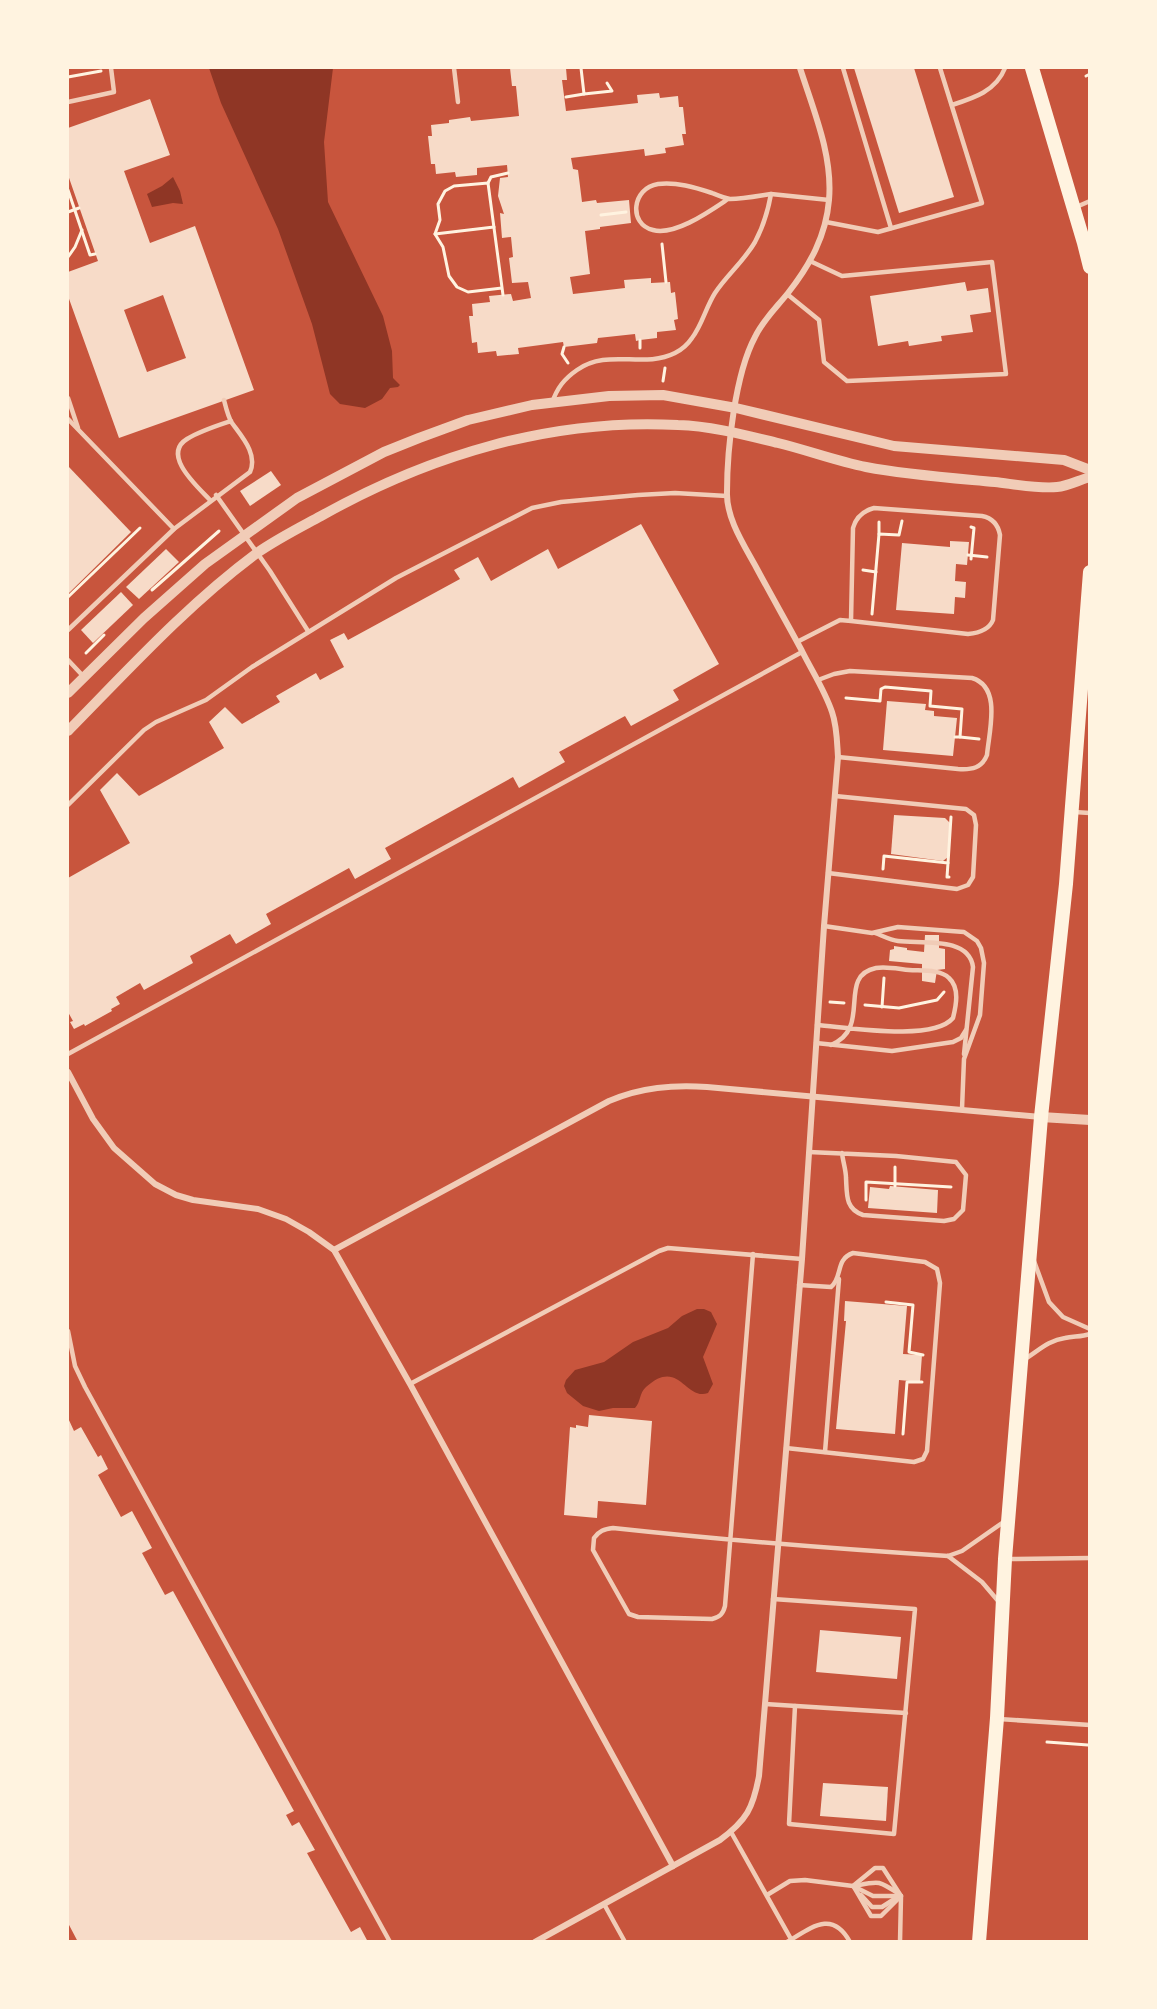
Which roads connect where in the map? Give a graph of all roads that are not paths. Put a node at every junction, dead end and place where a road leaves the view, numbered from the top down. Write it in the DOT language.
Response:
graph roads {
  1 [pos="454,68"];
  2 [pos="800,68"];
  3 [pos="843,68"];
  4 [pos="940,68"];
  5 [pos="1005,68"];
  6 [pos="1032,68"];
  7 [pos="111,69"];
  8 [pos="68,102"];
  9 [pos="458,102"];
  10 [pos="952,105"];
  11 [pos="771,194"];
  12 [pos="728,199"];
  13 [pos="829,200"];
  14 [pos="1089,201"];
  15 [pos="1074,208"];
  16 [pos="826,222"];
  17 [pos="891,228"];
  18 [pos="810,261"];
  19 [pos="1089,267"];
  20 [pos="787,294"];
  21 [pos="68,398"];
  22 [pos="224,400"];
  23 [pos="552,402"];
  24 [pos="736,408"];
  25 [pos="68,419"];
  26 [pos="231,421"];
  27 [pos="79,430"];
  28 [pos="731,433"];
  29 [pos="1089,470"];
  30 [pos="1089,477"];
  31 [pos="216,495"];
  32 [pos="727,496"];
  33 [pos="210,500"];
  34 [pos="174,529"];
  35 [pos="244,534"];
  36 [pos="258,553"];
  37 [pos="1089,572"];
  38 [pos="851,621"];
  39 [pos="68,630"];
  40 [pos="308,631"];
  41 [pos="797,642"];
  42 [pos="802,652"];
  43 [pos="68,660"];
  44 [pos="84,677"];
  45 [pos="818,680"];
  46 [pos="68,693"];
  47 [pos="68,731"];
  48 [pos="838,757"];
  49 [pos="68,793"];
  50 [pos="835,796"];
  51 [pos="75,799"];
  52 [pos="68,805"];
  53 [pos="1071,811"];
  54 [pos="1089,813"];
  55 [pos="828,873"];
  56 [pos="824,926"];
  57 [pos="872,933"];
  58 [pos="817,1024"];
  59 [pos="967,1027"];
  60 [pos="851,1028"];
  61 [pos="816,1043"];
  62 [pos="831,1045"];
  63 [pos="68,1054"];
  64 [pos="964,1059"];
  65 [pos="68,1072"];
  66 [pos="812,1095"];
  67 [pos="962,1109"];
  68 [pos="1041,1117"];
  69 [pos="1089,1120"];
  70 [pos="809,1152"];
  71 [pos="842,1153"];
  72 [pos="334,1250"];
  73 [pos="1030,1251"];
  74 [pos="753,1254"];
  75 [pos="802,1258"];
  76 [pos="839,1275"];
  77 [pos="799,1285"];
  78 [pos="1089,1329"];
  79 [pos="68,1331"];
  80 [pos="1089,1334"];
  81 [pos="1022,1361"];
  82 [pos="410,1384"];
  83 [pos="786,1448"];
  84 [pos="825,1452"];
  85 [pos="1009,1518"];
  86 [pos="730,1541"];
  87 [pos="778,1545"];
  88 [pos="948,1556"];
  89 [pos="1089,1558"];
  90 [pos="1005,1559"];
  91 [pos="773,1599"];
  92 [pos="1002,1606"];
  93 [pos="765,1704"];
  94 [pos="795,1706"];
  95 [pos="906,1713"];
  96 [pos="997,1718"];
  97 [pos="1089,1725"];
  98 [pos="731,1832"];
  99 [pos="673,1866"];
  100 [pos="853,1886"];
  101 [pos="766,1895"];
  102 [pos="901,1896"];
  103 [pos="604,1904"];
  104 [pos="789,1940"];
  105 [pos="390,1941"];
  106 [pos="535,1941"];
  107 [pos="625,1941"];
  108 [pos="850,1941"];
  109 [pos="900,1941"];
  110 [pos="979,1941"];
  1 -- 9 [label="lane"];
  2 -- 13 [label="street"];
  3 -- 17 [label="lane"];
  4 -- 10 [label="lane"];
  5 -- 10 [label="lane"];
  6 -- 15 [label="main road"];
  7 -- 8 [label="lane"];
  10 -- 17 [label="lane"];
  11 -- 12 [label="lane"];
  11 -- 13 [label="lane"];
  11 -- 23 [label="lane"];
  12 -- 12 [label="lane"];
  13 -- 16 [label="street"];
  14 -- 15 [label="lane"];
  15 -- 19 [label="main road"];
  16 -- 17 [label="lane"];
  16 -- 18 [label="street"];
  18 -- 20 [label="street"];
  18 -- 20 [label="lane"];
  20 -- 24 [label="street"];
  21 -- 27 [label="lane"];
  22 -- 26 [label="lane"];
  23 -- 24 [label="street"];
  23 -- 35 [label="street"];
  24 -- 28 [label="street"];
  24 -- 29 [label="street"];
  25 -- 27 [label="lane"];
  26 -- 31 [label="lane"];
  26 -- 33 [label="lane"];
  27 -- 34 [label="lane"];
  28 -- 30 [label="street"];
  28 -- 32 [label="street"];
  28 -- 36 [label="street"];
  31 -- 33 [label="lane"];
  31 -- 35 [label="lane"];
  32 -- 40 [label="lane"];
  32 -- 41 [label="street"];
  33 -- 34 [label="lane"];
  34 -- 39 [label="lane"];
  35 -- 36 [label="lane"];
  35 -- 44 [label="street"];
  36 -- 40 [label="lane"];
  36 -- 47 [label="street"];
  37 -- 53 [label="main road"];
  38 -- 38 [label="lane"];
  38 -- 41 [label="lane"];
  40 -- 51 [label="lane"];
  41 -- 42 [label="street"];
  42 -- 45 [label="street"];
  42 -- 63 [label="lane"];
  43 -- 44 [label="lane"];
  44 -- 46 [label="street"];
  45 -- 48 [label="street"];
  45 -- 48 [label="lane"];
  48 -- 50 [label="street"];
  49 -- 51 [label="lane"];
  50 -- 55 [label="street"];
  50 -- 55 [label="lane"];
  51 -- 52 [label="lane"];
  53 -- 54 [label="lane"];
  53 -- 68 [label="main road"];
  55 -- 56 [label="street"];
  56 -- 57 [label="lane"];
  56 -- 58 [label="street"];
  57 -- 59 [label="lane"];
  57 -- 64 [label="lane"];
  58 -- 60 [label="lane"];
  58 -- 61 [label="street"];
  59 -- 62 [label="lane"];
  59 -- 64 [label="lane"];
  60 -- 60 [label="lane"];
  60 -- 62 [label="lane"];
  61 -- 62 [label="lane"];
  61 -- 66 [label="street"];
  64 -- 67 [label="lane"];
  65 -- 72 [label="street"];
  66 -- 67 [label="street"];
  66 -- 70 [label="street"];
  66 -- 72 [label="street"];
  67 -- 68 [label="street"];
  68 -- 69 [label="street"];
  68 -- 73 [label="main road"];
  70 -- 71 [label="lane"];
  70 -- 75 [label="street"];
  71 -- 71 [label="lane"];
  72 -- 82 [label="street"];
  73 -- 78 [label="lane"];
  73 -- 81 [label="main road"];
  74 -- 75 [label="lane"];
  74 -- 82 [label="lane"];
  74 -- 86 [label="lane"];
  75 -- 77 [label="street"];
  76 -- 77 [label="lane"];
  76 -- 84 [label="lane"];
  76 -- 84 [label="lane"];
  77 -- 83 [label="street"];
  79 -- 105 [label="lane"];
  80 -- 81 [label="lane"];
  81 -- 85 [label="main road"];
  82 -- 99 [label="street"];
  83 -- 84 [label="lane"];
  83 -- 87 [label="street"];
  85 -- 88 [label="lane"];
  85 -- 90 [label="main road"];
  86 -- 86 [label="lane"];
  86 -- 87 [label="lane"];
  87 -- 88 [label="lane"];
  87 -- 91 [label="street"];
  88 -- 92 [label="lane"];
  89 -- 90 [label="lane"];
  90 -- 92 [label="main road"];
  91 -- 93 [label="street"];
  91 -- 95 [label="lane"];
  92 -- 96 [label="main road"];
  93 -- 94 [label="lane"];
  93 -- 98 [label="street"];
  94 -- 95 [label="lane"];
  94 -- 95 [label="lane"];
  96 -- 97 [label="lane"];
  96 -- 110 [label="main road"];
  98 -- 99 [label="street"];
  98 -- 101 [label="lane"];
  99 -- 103 [label="street"];
  100 -- 101 [label="lane"];
  100 -- 102 [label="lane"];
  100 -- 102 [label="lane"];
  100 -- 102 [label="lane"];
  100 -- 102 [label="lane"];
  100 -- 102 [label="lane"];
  101 -- 104 [label="lane"];
  102 -- 109 [label="lane"];
  103 -- 106 [label="street"];
  103 -- 107 [label="lane"];
  104 -- 108 [label="lane"];
}
